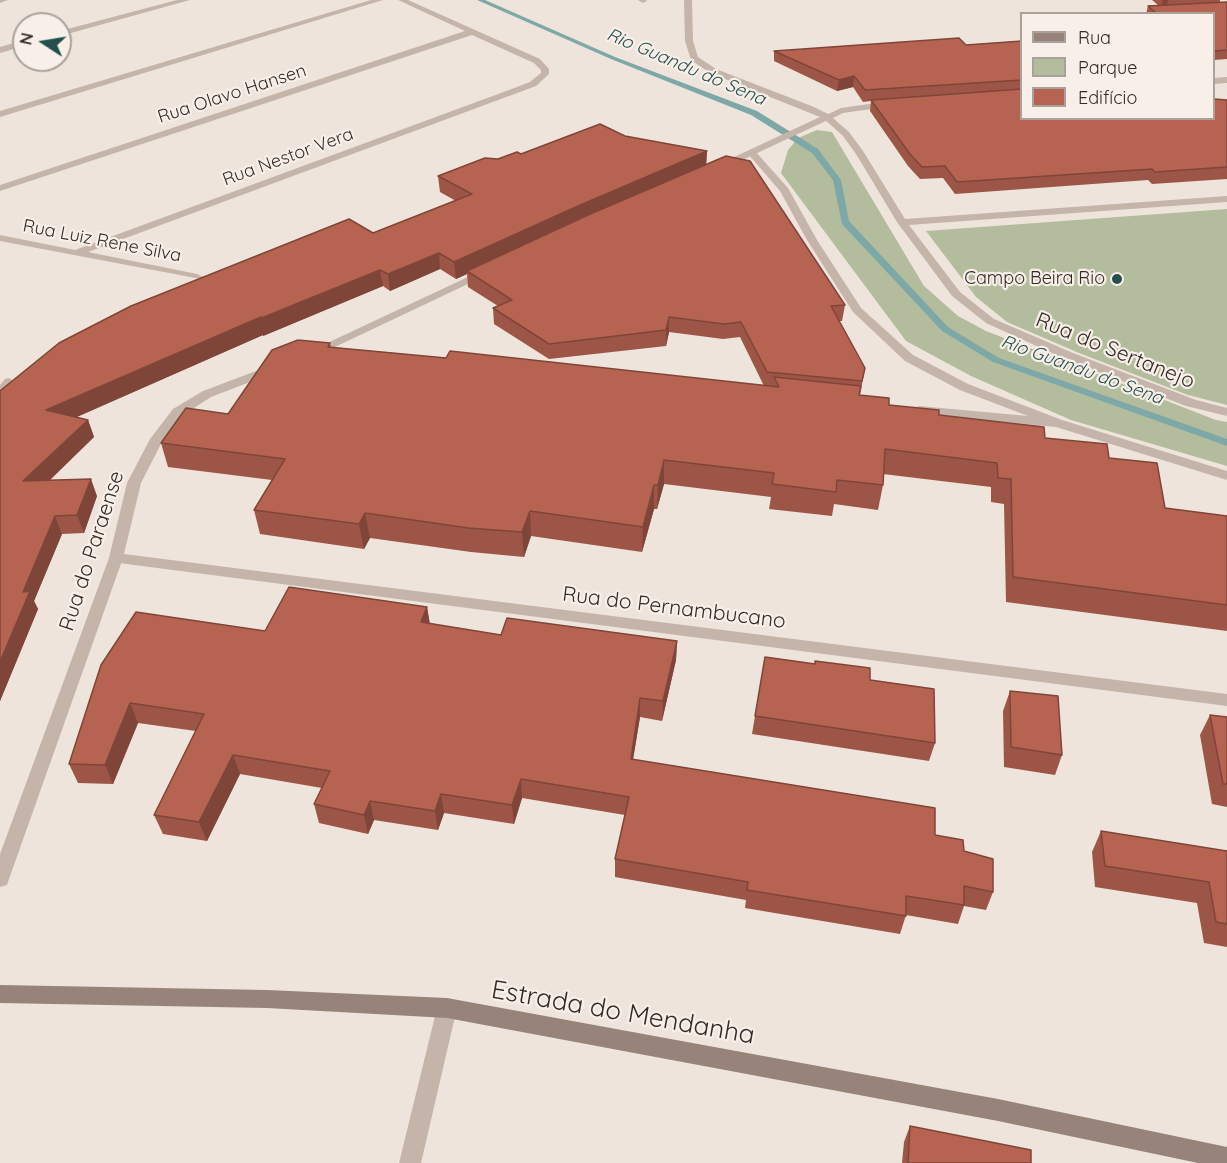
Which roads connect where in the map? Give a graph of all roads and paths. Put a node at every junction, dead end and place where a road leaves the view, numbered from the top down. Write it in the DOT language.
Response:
graph roads {
  1 [pos="186,0"];
  2 [pos="379,0"];
  3 [pos="402,0"];
  4 [pos="688,0"];
  5 [pos="72,31"];
  6 [pos="474,31"];
  7 [pos="902,104"];
  8 [pos="0,114"];
  9 [pos="827,117"];
  10 [pos="752,153"];
  11 [pos="710,171"];
  12 [pos="0,189"];
  13 [pos="1227,199"];
  14 [pos="902,222"];
  15 [pos="0,238"];
  16 [pos="76,253"];
  17 [pos="499,266"];
  18 [pos="197,277"];
  19 [pos="319,350"];
  20 [pos="343,352"];
  21 [pos="9,382"];
  22 [pos="0,394"];
  23 [pos="902,408"];
  24 [pos="1227,412"];
  25 [pos="1057,423"];
  26 [pos="1227,476"];
  27 [pos="116,558"];
  28 [pos="1227,700"];
  29 [pos="0,879"];
  30 [pos="0,994"];
  31 [pos="447,1008"];
  32 [pos="1187,1156"];
  33 [pos="1227,1158"];
  34 [pos="410,1163"];
  1 -- 5 [label="street"];
  2 -- 8 [label="street"];
  3 -- 6 [label="street"];
  4 -- 9 [label="street, Rua do Sertanejo"];
  6 -- 12 [label="street, Rua Olavo Hansen"];
  6 -- 16 [label="street, Rua Nestor Vera"];
  7 -- 9 [label="street"];
  9 -- 10 [label="street"];
  9 -- 14 [label="street, Rua do Sertanejo"];
  10 -- 11 [label="street"];
  10 -- 25 [label="street"];
  13 -- 14 [label="street"];
  14 -- 24 [label="street, Rua do Sertanejo"];
  15 -- 16 [label="street, Rua Luiz Rene Silva"];
  16 -- 18 [label="street, Rua Luiz Rene Silva"];
  17 -- 19 [label="street, Rua do Paraense"];
  19 -- 20 [label="street"];
  19 -- 27 [label="street, Rua do Paraense"];
  21 -- 22 [label="street"];
  23 -- 25 [label="street"];
  25 -- 26 [label="street"];
  27 -- 28 [label="street, Rua do Pernambucano"];
  27 -- 29 [label="street, Rua do Paraense"];
  30 -- 31 [label="main road, Estrada do Mendanha"];
  31 -- 32 [label="main road, Estrada do Mendanha"];
  31 -- 34 [label="street"];
  32 -- 33 [label="main road, Estrada do Mendanha"];
}
